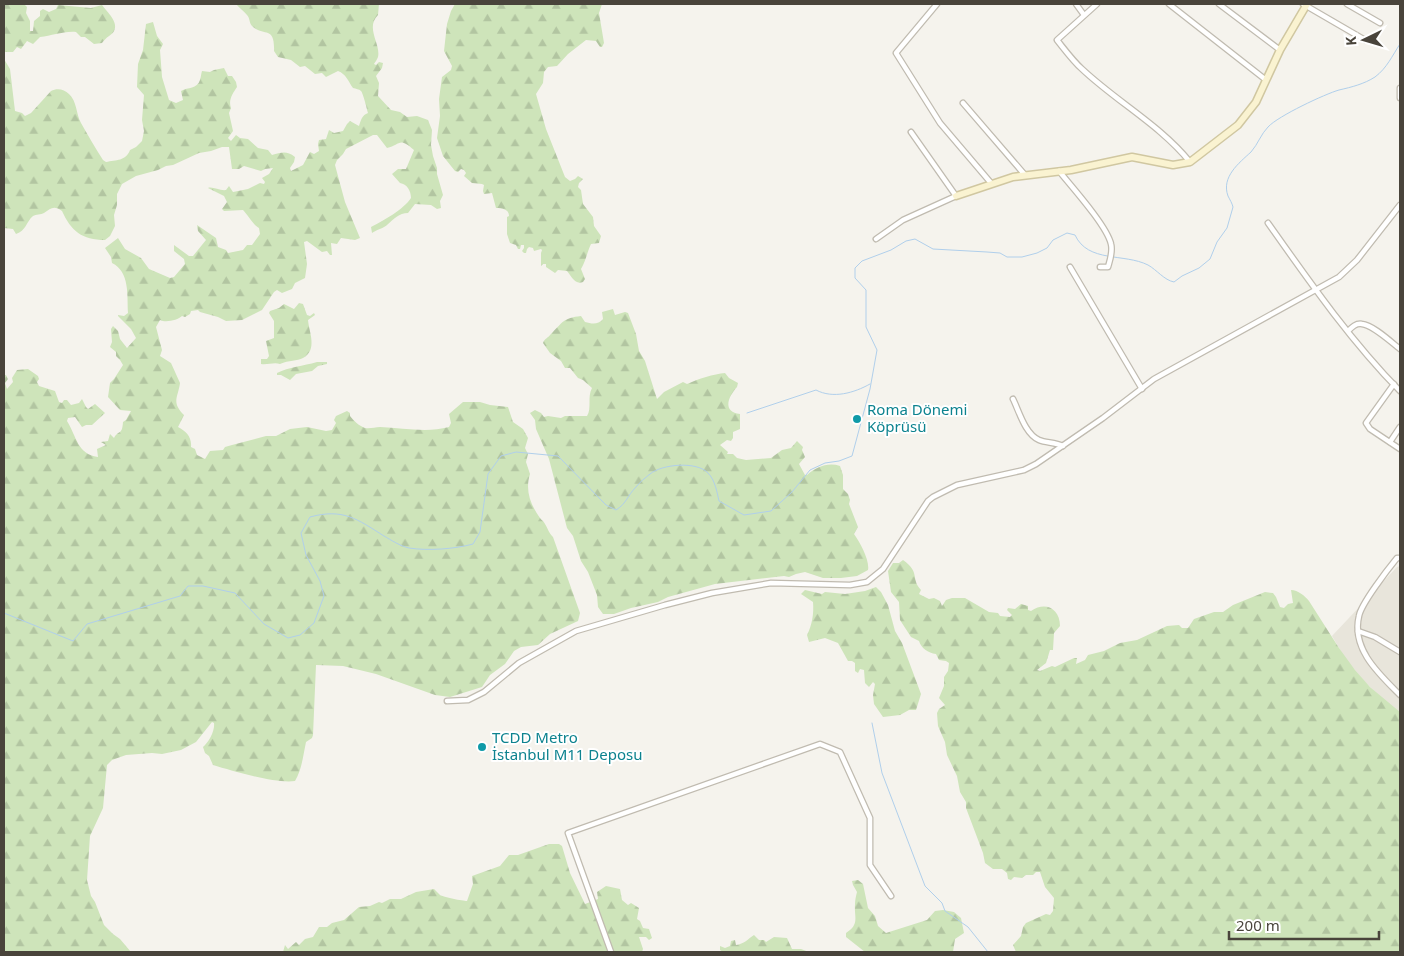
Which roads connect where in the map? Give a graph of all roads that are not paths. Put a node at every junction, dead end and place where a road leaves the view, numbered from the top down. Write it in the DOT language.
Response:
graph roads {
  1 [pos="937,4"];
  2 [pos="1076,4"];
  3 [pos="1097,4"];
  4 [pos="1169,4"];
  5 [pos="1219,4"];
  6 [pos="1305,4"];
  7 [pos="1347,4"];
  8 [pos="1084,15"];
  9 [pos="1380,23"];
  10 [pos="1365,40"];
  11 [pos="1280,50"];
  12 [pos="1266,80"];
  13 [pos="1400,88"];
  14 [pos="1400,98"];
  15 [pos="963,103"];
  16 [pos="911,132"];
  17 [pos="1190,162"];
  18 [pos="1059,171"];
  19 [pos="1025,175"];
  20 [pos="991,183"];
  21 [pos="956,196"];
  22 [pos="1400,204"];
  23 [pos="1268,223"];
  24 [pos="876,239"];
  25 [pos="1070,267"];
  26 [pos="1100,267"];
  27 [pos="1316,290"];
  28 [pos="1348,331"];
  29 [pos="1400,349"];
  30 [pos="1394,384"];
  31 [pos="1142,389"];
  32 [pos="1400,390"];
  33 [pos="1013,399"];
  34 [pos="1400,428"];
  35 [pos="1390,442"];
  36 [pos="1062,446"];
  37 [pos="1400,449"];
  38 [pos="1400,558"];
  39 [pos="1358,631"];
  40 [pos="1400,652"];
  41 [pos="1400,695"];
  42 [pos="446,701"];
  43 [pos="891,896"];
  44 [pos="610,952"];
  1 -- 20 [label="street"];
  2 -- 8 [label="street"];
  3 -- 8 [label="street"];
  4 -- 12 [label="street"];
  5 -- 11 [label="street"];
  6 -- 10 [label="street"];
  6 -- 11 [label="street"];
  7 -- 9 [label="street"];
  8 -- 17 [label="street"];
  11 -- 12 [label="street"];
  12 -- 17 [label="street"];
  13 -- 14 [label="street"];
  15 -- 19 [label="street"];
  16 -- 21 [label="street"];
  17 -- 18 [label="street"];
  18 -- 19 [label="street"];
  18 -- 26 [label="street"];
  19 -- 20 [label="street"];
  20 -- 21 [label="street"];
  21 -- 24 [label="street"];
  22 -- 27 [label="street"];
  23 -- 27 [label="street"];
  25 -- 31 [label="street"];
  27 -- 28 [label="street"];
  27 -- 31 [label="street"];
  28 -- 29 [label="street"];
  28 -- 30 [label="street"];
  30 -- 32 [label="street"];
  30 -- 35 [label="street"];
  31 -- 36 [label="street"];
  33 -- 36 [label="street"];
  34 -- 35 [label="street"];
  35 -- 37 [label="street"];
  36 -- 42 [label="street"];
  38 -- 39 [label="street"];
  39 -- 40 [label="street"];
  39 -- 41 [label="street"];
  43 -- 44 [label="street"];
}
